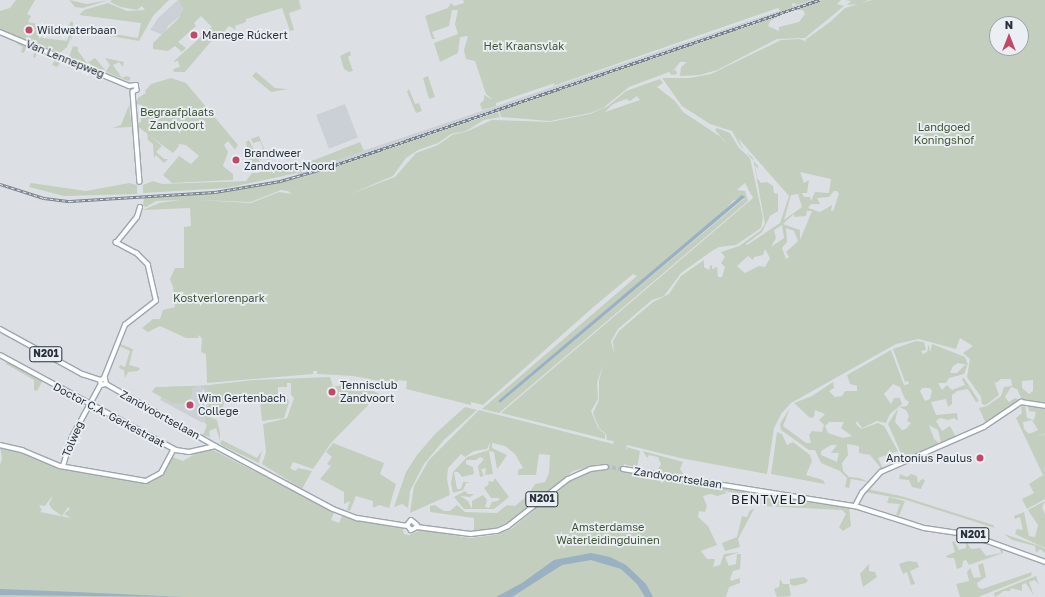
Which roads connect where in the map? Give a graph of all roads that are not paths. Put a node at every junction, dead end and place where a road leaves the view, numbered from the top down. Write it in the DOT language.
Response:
graph roads {
  1 [pos="0,32"];
  2 [pos="129,86"];
  3 [pos="133,92"];
  4 [pos="140,182"];
  5 [pos="140,207"];
  6 [pos="0,329"];
  7 [pos="0,355"];
  8 [pos="103,382"];
  9 [pos="91,404"];
  10 [pos="1045,406"];
  11 [pos="203,439"];
  12 [pos="0,445"];
  13 [pos="215,446"];
  14 [pos="174,449"];
  15 [pos="192,452"];
  16 [pos="62,466"];
  17 [pos="606,467"];
  18 [pos="623,469"];
  19 [pos="855,506"];
  20 [pos="408,524"];
  21 [pos="417,526"];
  22 [pos="1045,562"];
  1 -- 2 [label="main road, Van Lennepweg"];
  2 -- 3 [label="main road"];
  2 -- 3 [label="main road"];
  3 -- 4 [label="main road"];
  5 -- 8 [label="main road, Tolweg"];
  6 -- 8 [label="main road, N201"];
  7 -- 9 [label="main road, Doctor C.A. Gerkestraat / N201"];
  8 -- 9 [label="main road, Tolweg"];
  8 -- 11 [label="main road, Zandvoortselaan / N201"];
  9 -- 14 [label="main road, Doctor C.A. Gerkestraat / N201"];
  9 -- 16 [label="main road, Tolweg"];
  10 -- 19 [label="main road"];
  11 -- 13 [label="main road, Zandvoortselaan / N201"];
  11 -- 15 [label="main road"];
  12 -- 16 [label="main road"];
  13 -- 15 [label="main road, Doctor C.A. Gerkestraat / N201"];
  13 -- 20 [label="main road, N201"];
  14 -- 15 [label="main road, Doctor C.A. Gerkestraat / N201"];
  14 -- 16 [label="main road"];
  17 -- 21 [label="main road, N201"];
  18 -- 19 [label="main road, Zandvoortselaan / N201"];
  19 -- 22 [label="main road, Zandvoortselaan / N201"];
  20 -- 21 [label="main road, N201"];
  20 -- 21 [label="main road, N201"];
}
